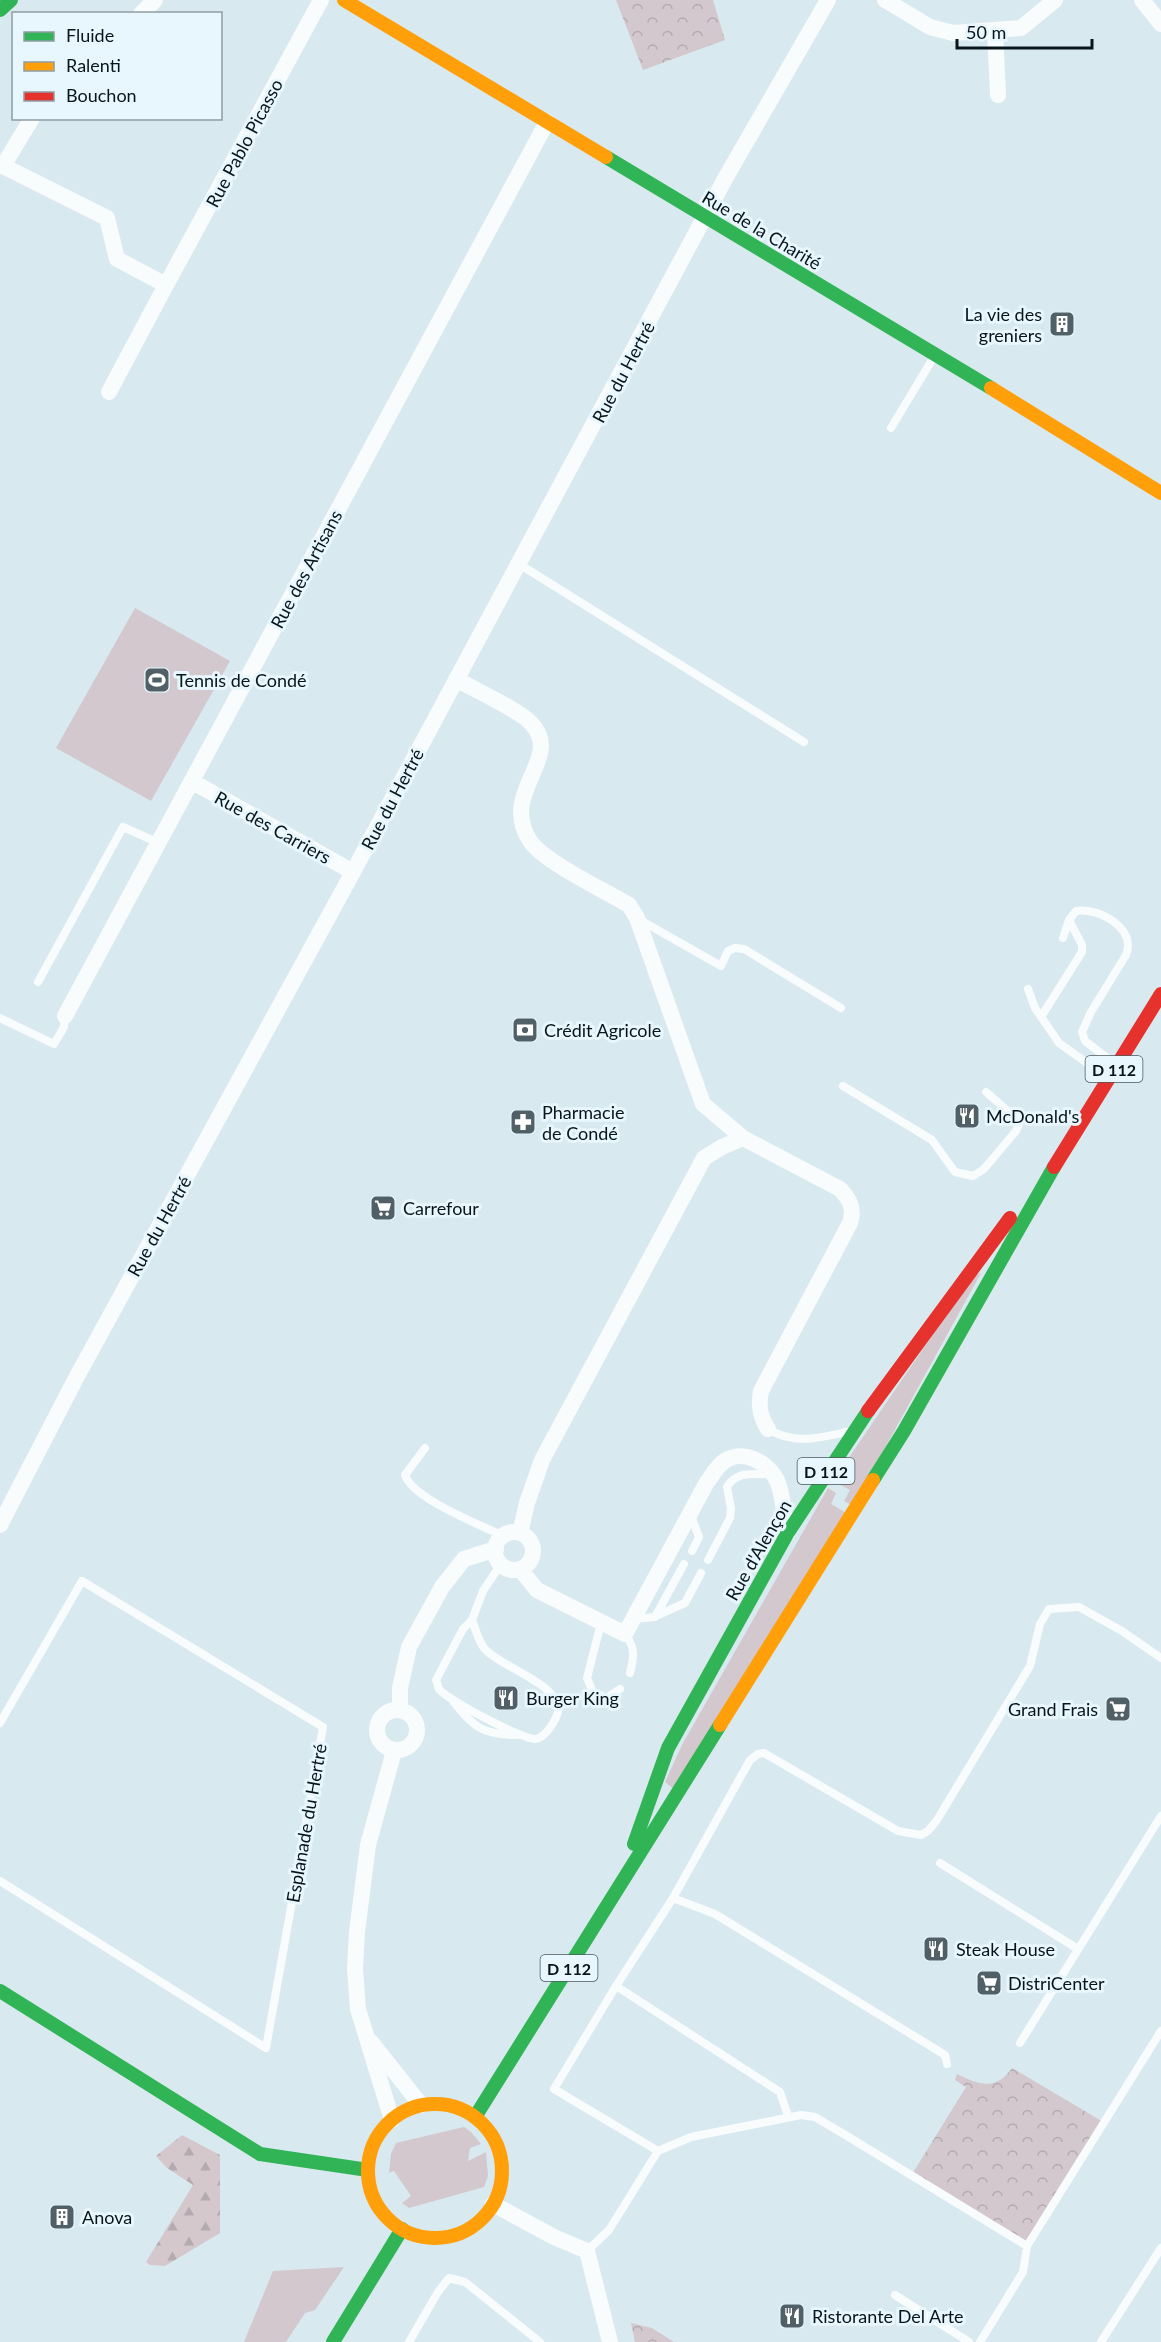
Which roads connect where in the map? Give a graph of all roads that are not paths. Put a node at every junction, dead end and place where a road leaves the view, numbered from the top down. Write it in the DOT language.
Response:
graph roads {
  1 [pos="11,0"];
  2 [pos="155,0"];
  3 [pos="321,0"];
  4 [pos="344,0"];
  5 [pos="828,0"];
  6 [pos="885,0"];
  7 [pos="1055,0"];
  8 [pos="1142,0"];
  9 [pos="0,10"];
  10 [pos="143,12"];
  11 [pos="1161,24"];
  12 [pos="995,31"];
  13 [pos="998,95"];
  14 [pos="31,120"];
  15 [pos="547,123"];
  16 [pos="2,165"];
  17 [pos="705,217"];
  18 [pos="166,285"];
  19 [pos="935,355"];
  20 [pos="109,392"];
  21 [pos="891,428"];
  22 [pos="1161,493"];
  23 [pos="519,564"];
  24 [pos="456,679"];
  25 [pos="804,742"];
  26 [pos="193,782"];
  27 [pos="159,844"];
  28 [pos="353,872"];
  29 [pos="637,918"];
  30 [pos="1069,920"];
  31 [pos="1063,938"];
  32 [pos="38,982"];
  33 [pos="1028,988"];
  34 [pos="1161,994"];
  35 [pos="841,1008"];
  36 [pos="65,1016"];
  37 [pos="1041,1017"];
  38 [pos="0,1018"];
  39 [pos="1117,1065"];
  40 [pos="1108,1078"];
  41 [pos="843,1086"];
  42 [pos="986,1092"];
  43 [pos="743,1138"];
  44 [pos="1067,1144"];
  45 [pos="768,1429"];
  46 [pos="853,1431"];
  47 [pos="425,1448"];
  48 [pos="773,1474"];
  49 [pos="690,1512"];
  50 [pos="0,1525"];
  51 [pos="787,1534"];
  52 [pos="505,1546"];
  53 [pos="692,1551"];
  54 [pos="708,1560"];
  55 [pos="684,1564"];
  56 [pos="520,1569"];
  57 [pos="701,1573"];
  58 [pos="655,1617"];
  59 [pos="633,1619"];
  60 [pos="472,1620"];
  61 [pos="600,1623"];
  62 [pos="625,1634"];
  63 [pos="1161,1658"];
  64 [pos="630,1673"];
  65 [pos="620,1689"];
  66 [pos="400,1710"];
  67 [pos="0,1723"];
  68 [pos="394,1750"];
  69 [pos="1161,1816"];
  70 [pos="940,1863"];
  71 [pos="0,1881"];
  72 [pos="618,1887"];
  73 [pos="673,1898"];
  74 [pos="1078,1950"];
  75 [pos="616,1986"];
  76 [pos="0,1991"];
  77 [pos="1161,2031"];
  78 [pos="367,2036"];
  79 [pos="1020,2043"];
  80 [pos="947,2064"];
  81 [pos="421,2105"];
  82 [pos="788,2116"];
  83 [pos="475,2117"];
  84 [pos="392,2120"];
  85 [pos="658,2151"];
  86 [pos="368,2170"];
  87 [pos="493,2204"];
  88 [pos="402,2229"];
  89 [pos="1028,2246"];
  90 [pos="1161,2248"];
  91 [pos="587,2252"];
  92 [pos="895,2295"];
  93 [pos="333,2342"];
  94 [pos="409,2342"];
  95 [pos="540,2342"];
  96 [pos="610,2342"];
  97 [pos="969,2342"];
  98 [pos="980,2342"];
  99 [pos="1101,2342"];
  1 -- 9 [label="main road"];
  2 -- 10 [label="street"];
  3 -- 18 [label="street, Rue Pablo Picasso"];
  4 -- 15 [label="main road, Rue de la Charité"];
  5 -- 17 [label="street, Rue du Hertré"];
  6 -- 12 [label="street"];
  7 -- 12 [label="street"];
  8 -- 11 [label="street"];
  12 -- 13 [label="street"];
  14 -- 16 [label="street"];
  15 -- 17 [label="main road, Rue de la Charité"];
  15 -- 26 [label="street, Rue des Artisans"];
  16 -- 18 [label="street"];
  17 -- 19 [label="main road, Rue de la Charité"];
  17 -- 23 [label="street, Rue du Hertré"];
  18 -- 20 [label="street, Rue Pablo Picasso"];
  19 -- 21 [label="lane"];
  19 -- 22 [label="main road, Rue de la Charité"];
  23 -- 24 [label="street, Rue du Hertré"];
  23 -- 25 [label="lane"];
  24 -- 28 [label="street, Rue du Hertré"];
  24 -- 29 [label="street"];
  26 -- 27 [label="street, Rue des Artisans"];
  26 -- 28 [label="street, Rue des Carriers"];
  27 -- 32 [label="lane"];
  27 -- 36 [label="street, Rue des Artisans"];
  28 -- 50 [label="street, Rue du Hertré"];
  29 -- 35 [label="lane"];
  29 -- 43 [label="street"];
  30 -- 31 [label="lane"];
  30 -- 37 [label="lane"];
  30 -- 39 [label="lane"];
  33 -- 37 [label="lane"];
  34 -- 39 [label="main road, Rue d'Alençon / D 112"];
  36 -- 38 [label="lane"];
  37 -- 40 [label="lane"];
  39 -- 40 [label="main road, Rue d'Alençon / D 112"];
  40 -- 44 [label="main road, Rue d'Alençon / D 112"];
  41 -- 42 [label="lane"];
  43 -- 45 [label="street"];
  43 -- 52 [label="street"];
  44 -- 46 [label="main road, Rue d'Alençon / D 112"];
  44 -- 72 [label="main road, Rue d'Alençon / D 112"];
  45 -- 46 [label="lane"];
  46 -- 51 [label="main road, Rue d'Alençon / D 112"];
  47 -- 52 [label="lane"];
  48 -- 49 [label="street"];
  48 -- 51 [label="street"];
  48 -- 54 [label="lane"];
  49 -- 53 [label="lane"];
  49 -- 59 [label="street"];
  51 -- 72 [label="main road, Rue d'Alençon / D 112"];
  52 -- 56 [label="street"];
  52 -- 56 [label="street"];
  52 -- 60 [label="lane"];
  52 -- 66 [label="street"];
  55 -- 58 [label="lane"];
  56 -- 61 [label="street"];
  57 -- 58 [label="lane"];
  58 -- 59 [label="lane"];
  59 -- 62 [label="street"];
  60 -- 60 [label="lane"];
  61 -- 62 [label="street"];
  61 -- 65 [label="lane"];
  62 -- 64 [label="lane"];
  63 -- 73 [label="lane"];
  66 -- 68 [label="street"];
  66 -- 68 [label="street"];
  67 -- 71 [label="lane, Esplanade du Hertré"];
  68 -- 78 [label="street"];
  69 -- 74 [label="lane"];
  70 -- 74 [label="lane"];
  72 -- 83 [label="main road, Rue d'Alençon / D 112"];
  73 -- 75 [label="lane"];
  73 -- 80 [label="lane"];
  74 -- 79 [label="lane"];
  75 -- 82 [label="lane"];
  75 -- 85 [label="lane"];
  76 -- 86 [label="main road"];
  77 -- 89 [label="lane"];
  78 -- 81 [label="street"];
  78 -- 84 [label="street"];
  81 -- 83 [label="main road"];
  81 -- 84 [label="main road"];
  82 -- 85 [label="lane"];
  82 -- 89 [label="lane"];
  83 -- 87 [label="main road"];
  84 -- 86 [label="main road"];
  85 -- 91 [label="lane"];
  86 -- 88 [label="main road"];
  87 -- 88 [label="main road"];
  87 -- 91 [label="street"];
  88 -- 93 [label="main road"];
  89 -- 98 [label="lane"];
  90 -- 99 [label="lane"];
  91 -- 96 [label="street"];
  92 -- 97 [label="lane"];
  94 -- 95 [label="lane"];
}
